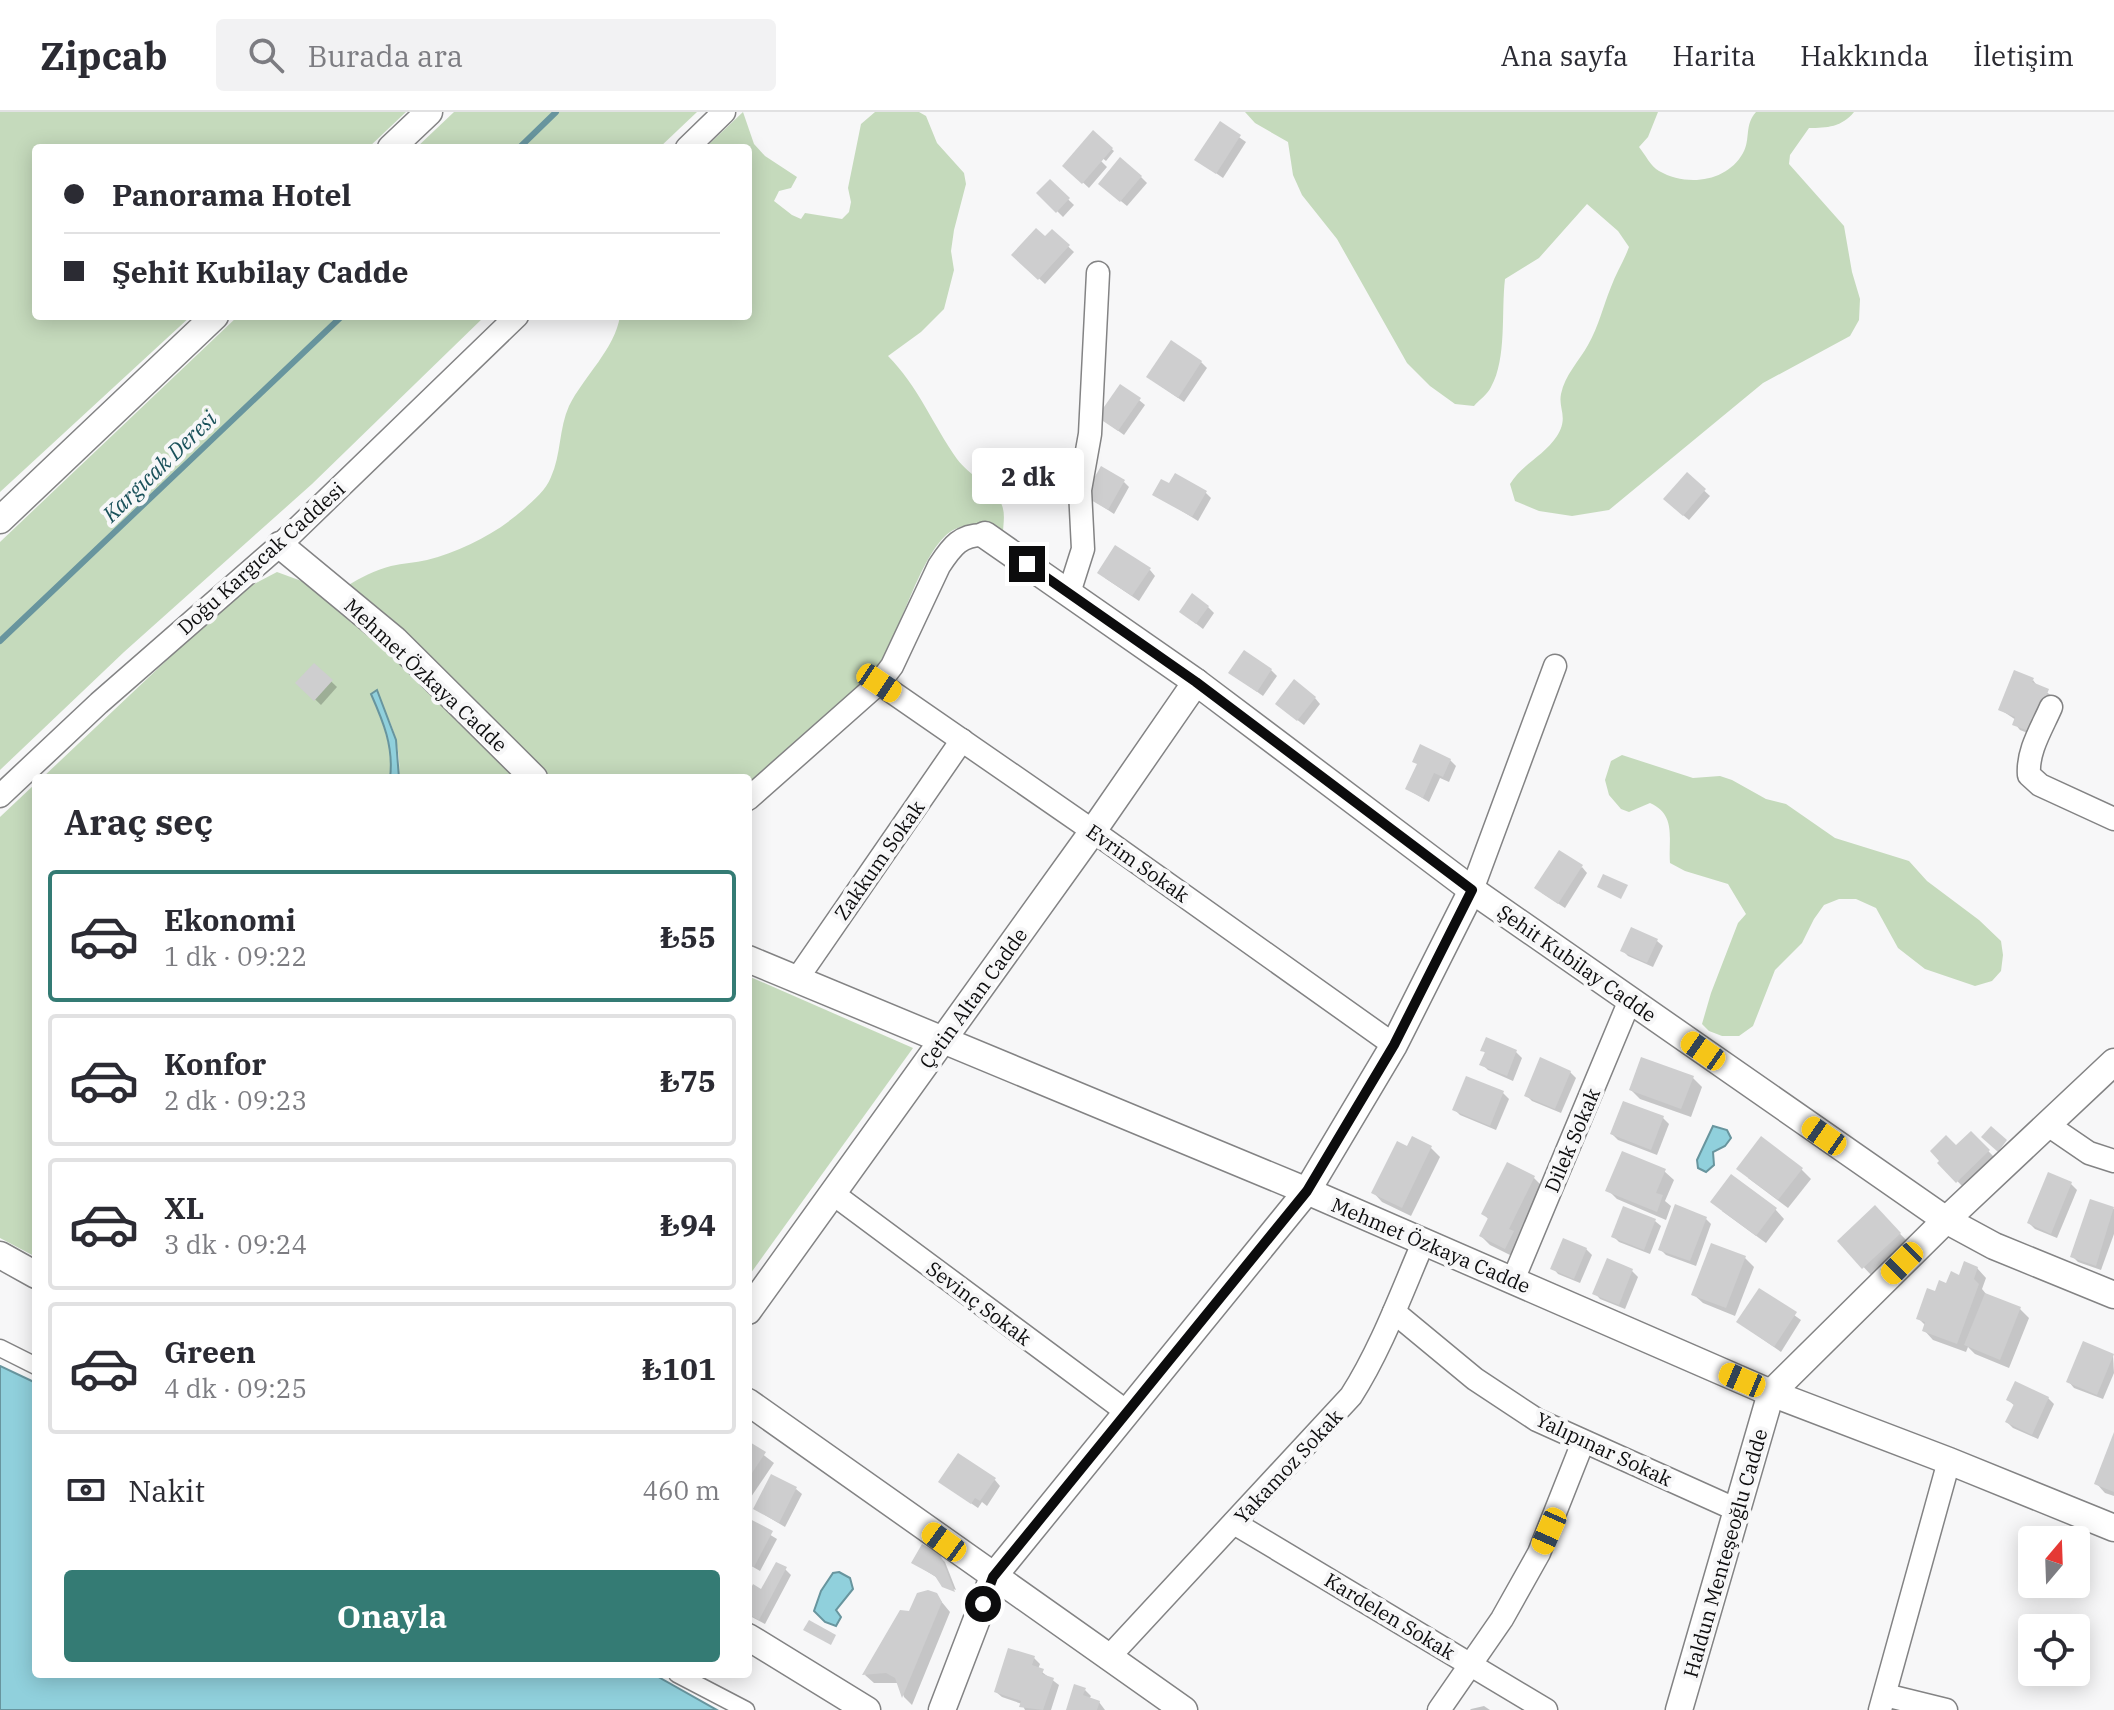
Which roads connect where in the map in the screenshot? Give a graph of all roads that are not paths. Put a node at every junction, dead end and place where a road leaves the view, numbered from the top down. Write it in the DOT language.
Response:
graph roads {
  1 [pos="429,112"];
  2 [pos="724,112"];
  3 [pos="395,144"];
  4 [pos="691,144"];
  5 [pos="1098,273"];
  6 [pos="211,320"];
  7 [pos="513,320"];
  8 [pos="0,520"];
  9 [pos="985,535"];
  10 [pos="280,545"];
  11 [pos="1069,593"];
  12 [pos="1555,666"];
  13 [pos="1196,682"];
  14 [pos="879,683"];
  15 [pos="2051,707"];
  16 [pos="962,740"];
  17 [pos="530,774"];
  18 [pos="752,795"];
  19 [pos="0,796"];
  20 [pos="2114,819"];
  21 [pos="1093,831"];
  22 [pos="1472,890"];
  23 [pos="752,961"];
  24 [pos="797,979"];
  25 [pos="1630,1000"];
  26 [pos="943,1040"];
  27 [pos="1394,1045"];
  28 [pos="2114,1062"];
  29 [pos="2048,1125"];
  30 [pos="2114,1161"];
  31 [pos="1307,1191"];
  32 [pos="832,1193"];
  33 [pos="1946,1220"];
  34 [pos="1423,1243"];
  35 [pos="0,1255"];
  36 [pos="32,1273"];
  37 [pos="1513,1280"];
  38 [pos="2114,1295"];
  39 [pos="752,1305"];
  40 [pos="1394,1312"];
  41 [pos="0,1348"];
  42 [pos="32,1364"];
  43 [pos="1771,1393"];
  44 [pos="752,1405"];
  45 [pos="1127,1412"];
  46 [pos="1583,1442"];
  47 [pos="1949,1461"];
  48 [pos="1737,1510"];
  49 [pos="1234,1523"];
  50 [pos="2114,1528"];
  51 [pos="993,1577"];
  52 [pos="752,1639"];
  53 [pos="1108,1658"];
  54 [pos="1471,1664"];
  55 [pos="685,1678"];
  56 [pos="1882,1702"];
  57 [pos="746,1710"];
  58 [pos="867,1710"];
  59 [pos="942,1710"];
  60 [pos="1184,1710"];
  61 [pos="1439,1710"];
  62 [pos="1546,1710"];
  63 [pos="1679,1710"];
  64 [pos="1946,1710"];
  1 -- 3 [label="street"];
  2 -- 4 [label="street"];
  5 -- 11 [label="street"];
  6 -- 8 [label="street"];
  7 -- 10 [label="street, Doğu Kargıcak Caddesi"];
  9 -- 11 [label="street, Şehit Kubilay Cadde"];
  9 -- 14 [label="street"];
  10 -- 17 [label="street, Mehmet Özkaya Cadde"];
  10 -- 19 [label="street, Doğu Kargıcak Caddesi"];
  11 -- 13 [label="street, Şehit Kubilay Cadde"];
  12 -- 22 [label="street"];
  13 -- 21 [label="street, Çetin Altan Cadde"];
  13 -- 22 [label="street, Şehit Kubilay Cadde"];
  14 -- 16 [label="street, Evrim Sokak"];
  14 -- 18 [label="street"];
  15 -- 20 [label="street"];
  16 -- 21 [label="street, Evrim Sokak"];
  16 -- 24 [label="street, Zakkum Sokak"];
  21 -- 26 [label="street, Çetin Altan Cadde"];
  21 -- 27 [label="street, Evrim Sokak"];
  22 -- 25 [label="street, Şehit Kubilay Cadde"];
  22 -- 27 [label="street"];
  23 -- 24 [label="street, Mehmet Özkaya Cadde"];
  24 -- 26 [label="street, Mehmet Özkaya Cadde"];
  25 -- 33 [label="street, Şehit Kubilay Cadde"];
  25 -- 37 [label="street, Dilek Sokak"];
  26 -- 31 [label="street, Mehmet Özkaya Cadde"];
  26 -- 32 [label="street, Çetin Altan Cadde"];
  27 -- 31 [label="street"];
  28 -- 29 [label="street, Haldun Menteşeoğlu Cadde"];
  29 -- 30 [label="street"];
  29 -- 33 [label="street, Haldun Menteşeoğlu Cadde"];
  31 -- 34 [label="street, Mehmet Özkaya Cadde"];
  31 -- 45 [label="street"];
  32 -- 39 [label="street, Çetin Altan Cadde"];
  32 -- 45 [label="street, Sevinç Sokak"];
  33 -- 38 [label="street, Şehit Kubilay Cadde"];
  33 -- 43 [label="street, Haldun Menteşeoğlu Cadde"];
  34 -- 37 [label="street, Mehmet Özkaya Cadde"];
  34 -- 40 [label="street, Yakamoz Sokak"];
  35 -- 36 [label="street"];
  37 -- 43 [label="street, Mehmet Özkaya Cadde"];
  40 -- 46 [label="street, Yalıpınar Sokak"];
  40 -- 49 [label="street, Yakamoz Sokak"];
  41 -- 42 [label="street"];
  43 -- 47 [label="street, Mehmet Özkaya Cadde"];
  43 -- 48 [label="street, Haldun Menteşeoğlu Cadde"];
  44 -- 51 [label="street"];
  45 -- 51 [label="street"];
  46 -- 48 [label="street, Yalıpınar Sokak"];
  46 -- 54 [label="street"];
  47 -- 50 [label="street, Mehmet Özkaya Cadde"];
  47 -- 56 [label="street"];
  48 -- 63 [label="street, Haldun Menteşeoğlu Cadde"];
  49 -- 53 [label="street, Yakamoz Sokak"];
  49 -- 54 [label="street, Kardelen Sokak"];
  51 -- 53 [label="street"];
  51 -- 59 [label="street"];
  52 -- 58 [label="street"];
  53 -- 60 [label="street"];
  54 -- 61 [label="street"];
  54 -- 62 [label="street, Kardelen Sokak"];
  55 -- 57 [label="street"];
  56 -- 64 [label="street"];
}
